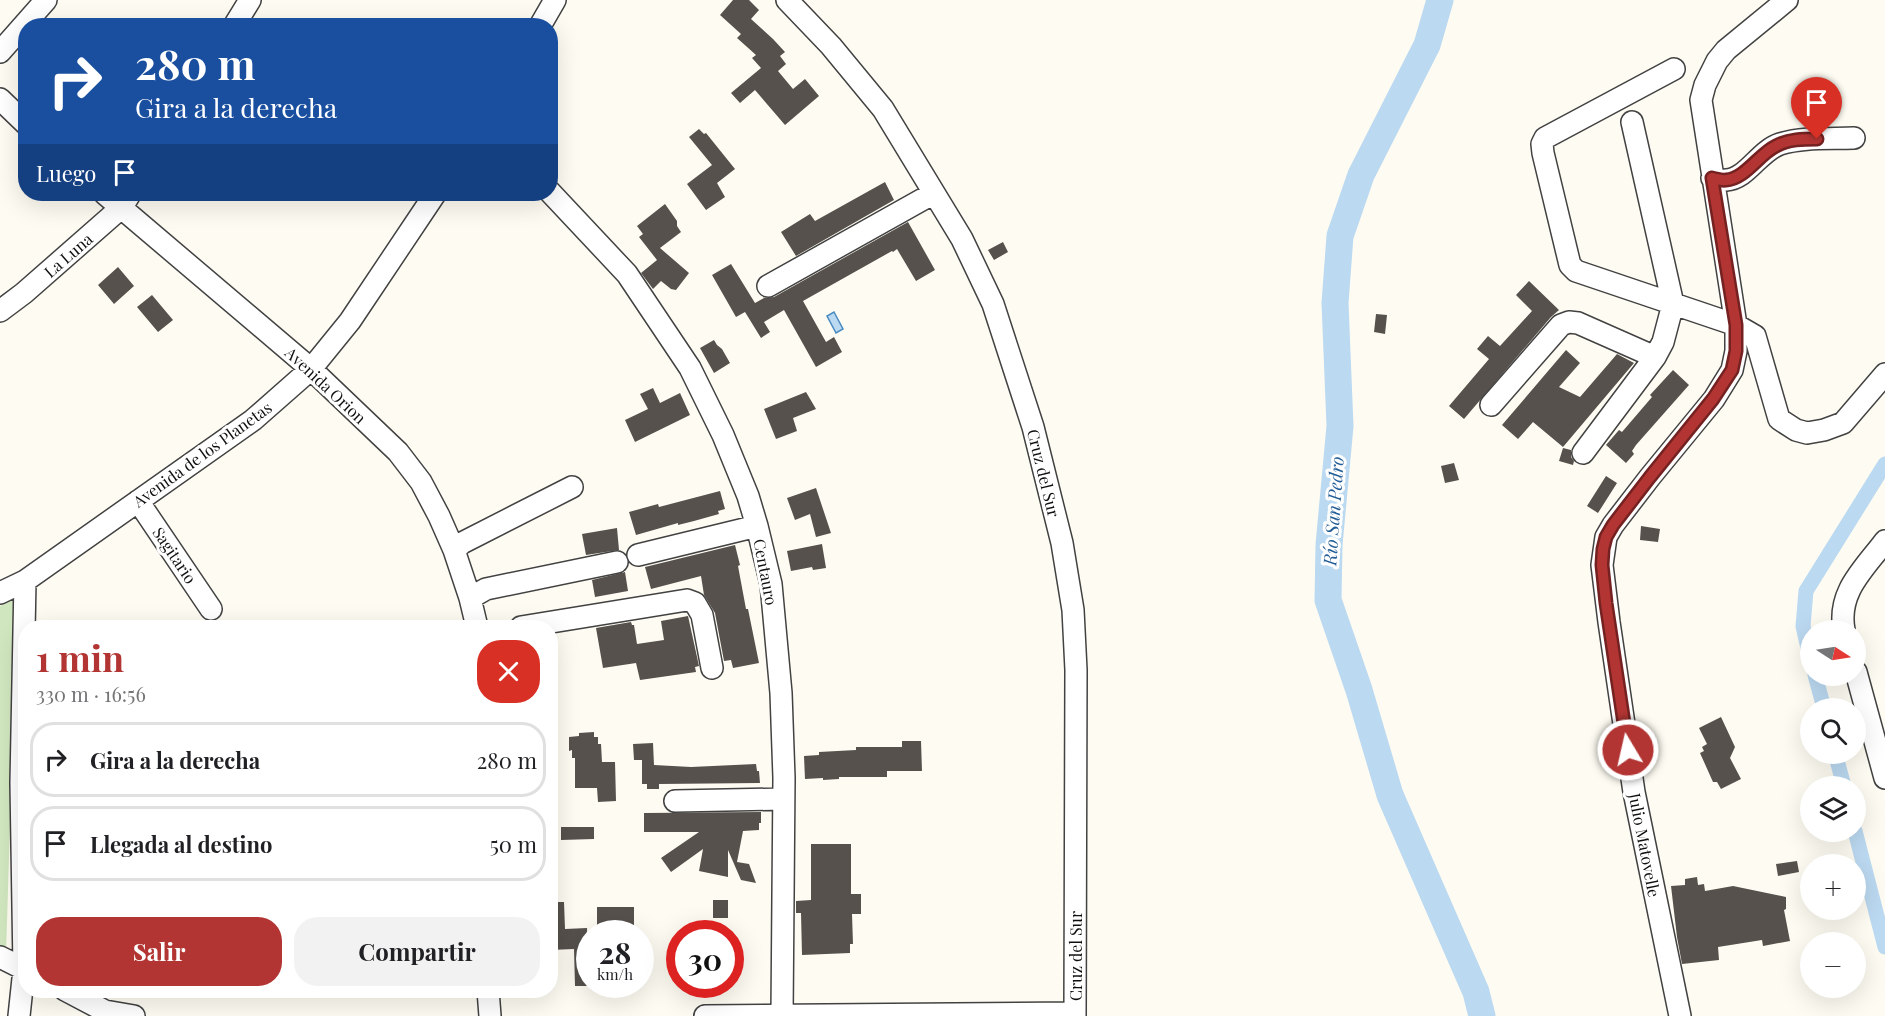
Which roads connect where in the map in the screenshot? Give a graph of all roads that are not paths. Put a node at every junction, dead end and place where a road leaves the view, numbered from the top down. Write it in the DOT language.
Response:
graph roads {
  1 [pos="46,0"];
  2 [pos="250,0"];
  3 [pos="555,0"];
  4 [pos="787,0"];
  5 [pos="1787,0"];
  6 [pos="30,18"];
  7 [pos="239,18"];
  8 [pos="545,18"];
  9 [pos="18,32"];
  10 [pos="0,52"];
  11 [pos="1674,69"];
  12 [pos="0,99"];
  13 [pos="18,116"];
  14 [pos="1632,122"];
  15 [pos="1854,138"];
  16 [pos="1712,178"];
  17 [pos="934,193"];
  18 [pos="125,201"];
  19 [pos="127,201"];
  20 [pos="430,201"];
  21 [pos="558,201"];
  22 [pos="768,286"];
  23 [pos="1673,304"];
  24 [pos="0,311"];
  25 [pos="1736,325"];
  26 [pos="1655,357"];
  27 [pos="310,369"];
  28 [pos="1885,374"];
  29 [pos="1491,405"];
  30 [pos="1583,453"];
  31 [pos="572,487"];
  32 [pos="138,501"];
  33 [pos="756,526"];
  34 [pos="1885,541"];
  35 [pos="454,550"];
  36 [pos="638,555"];
  37 [pos="618,562"];
  38 [pos="25,581"];
  39 [pos="0,593"];
  40 [pos="470,598"];
  41 [pos="211,609"];
  42 [pos="25,620"];
  43 [pos="475,620"];
  44 [pos="1843,620"];
  45 [pos="558,621"];
  46 [pos="711,668"];
  47 [pos="1860,686"];
  48 [pos="1885,778"];
  49 [pos="783,799"];
  50 [pos="675,801"];
  51 [pos="0,957"];
  52 [pos="18,966"];
  53 [pos="21,998"];
  54 [pos="80,998"];
  55 [pos="489,998"];
  56 [pos="782,1015"];
  57 [pos="1075,1015"];
  58 [pos="19,1016"];
  59 [pos="134,1016"];
  60 [pos="490,1016"];
  61 [pos="705,1016"];
  62 [pos="1680,1016"];
  1 -- 6 [label="street"];
  2 -- 7 [label="street"];
  3 -- 8 [label="street"];
  4 -- 17 [label="street, Cruz del Sur"];
  5 -- 16 [label="street, Julio Matovelle"];
  9 -- 10 [label="street"];
  11 -- 23 [label="street"];
  12 -- 13 [label="street"];
  14 -- 23 [label="street"];
  15 -- 16 [label="street"];
  16 -- 25 [label="street, Julio Matovelle"];
  17 -- 22 [label="street"];
  17 -- 57 [label="street, Cruz del Sur"];
  18 -- 24 [label="street, La Luna"];
  19 -- 27 [label="street, Avenida Orion"];
  20 -- 27 [label="street, Avenida de los Planetas"];
  21 -- 33 [label="street, Centauro"];
  23 -- 25 [label="street"];
  23 -- 26 [label="street"];
  25 -- 28 [label="street"];
  25 -- 62 [label="street, Julio Matovelle"];
  26 -- 29 [label="street"];
  26 -- 30 [label="street"];
  27 -- 32 [label="street, Avenida de los Planetas"];
  27 -- 35 [label="street, Avenida Orion"];
  31 -- 35 [label="street"];
  32 -- 38 [label="street, Avenida de los Planetas"];
  32 -- 41 [label="street, Sagitario"];
  33 -- 36 [label="street"];
  33 -- 49 [label="street, Centauro"];
  34 -- 44 [label="street"];
  35 -- 40 [label="street, Avenida Orion"];
  37 -- 40 [label="street"];
  38 -- 39 [label="street, Avenida de los Planetas"];
  38 -- 42 [label="street"];
  40 -- 43 [label="street, Avenida Orion"];
  45 -- 46 [label="street"];
  47 -- 48 [label="street"];
  49 -- 50 [label="street"];
  49 -- 56 [label="street, Centauro"];
  51 -- 52 [label="street"];
  53 -- 58 [label="street"];
  54 -- 59 [label="street"];
  55 -- 60 [label="street"];
  56 -- 57 [label="street"];
  56 -- 61 [label="street"];
}
